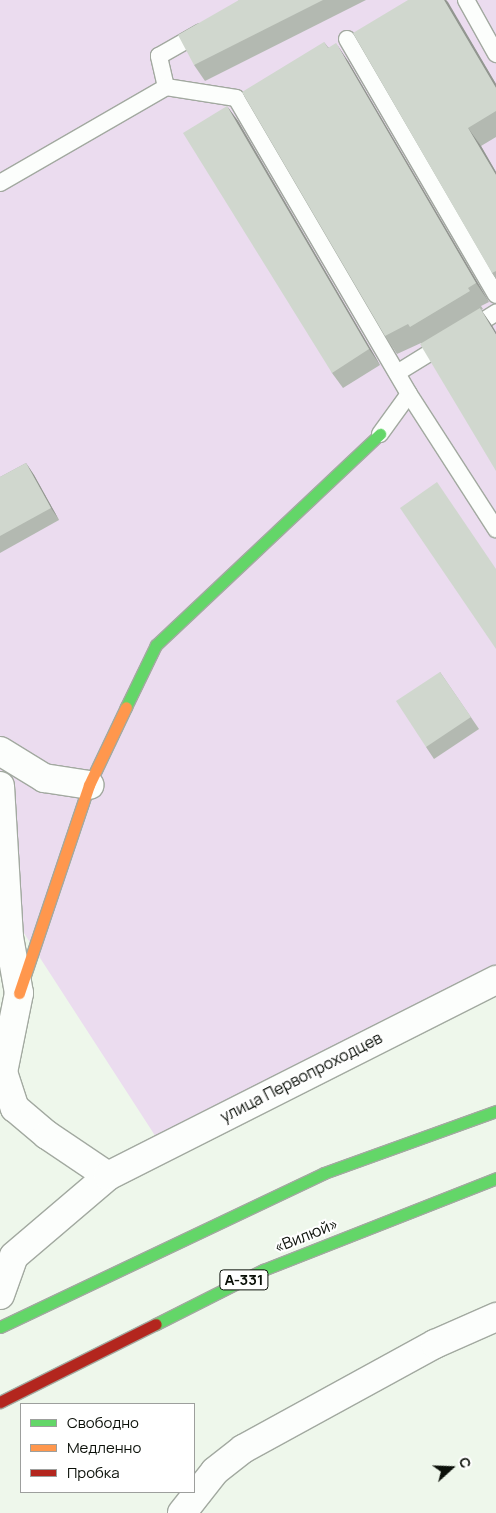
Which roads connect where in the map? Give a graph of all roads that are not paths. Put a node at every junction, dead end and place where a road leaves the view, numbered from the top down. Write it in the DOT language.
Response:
graph roads {
  1 [pos="466,0"];
  2 [pos="216,23"];
  3 [pos="364,30"];
  4 [pos="347,39"];
  5 [pos="330,48"];
  6 [pos="496,54"];
  7 [pos="166,87"];
  8 [pos="253,89"];
  9 [pos="236,98"];
  10 [pos="0,183"];
  11 [pos="496,295"];
  12 [pos="496,313"];
  13 [pos="397,373"];
  14 [pos="409,394"];
  15 [pos="380,434"];
  16 [pos="496,529"];
  17 [pos="0,751"];
  18 [pos="89,785"];
  19 [pos="0,786"];
  20 [pos="496,980"];
  21 [pos="19,992"];
  22 [pos="496,1110"];
  23 [pos="108,1176"];
  24 [pos="496,1178"];
  25 [pos="0,1295"];
  26 [pos="496,1317"];
  27 [pos="0,1326"];
  28 [pos="0,1402"];
  29 [pos="182,1513"];
  1 -- 6 [label="lane"];
  2 -- 7 [label="lane"];
  3 -- 4 [label="lane"];
  4 -- 5 [label="lane"];
  4 -- 11 [label="lane"];
  7 -- 9 [label="lane"];
  7 -- 10 [label="lane"];
  8 -- 9 [label="lane"];
  9 -- 13 [label="lane"];
  12 -- 13 [label="lane"];
  13 -- 14 [label="lane"];
  14 -- 15 [label="lane"];
  14 -- 16 [label="lane"];
  15 -- 18 [label="main road"];
  17 -- 18 [label="street"];
  18 -- 21 [label="main road"];
  19 -- 21 [label="street"];
  20 -- 23 [label="street, улица Первопроходцев"];
  21 -- 23 [label="street"];
  22 -- 27 [label="main road"];
  23 -- 25 [label="street, улица Первопроходцев"];
  24 -- 28 [label="main road, «Вилюй» / А-331"];
  26 -- 29 [label="street"];
}
